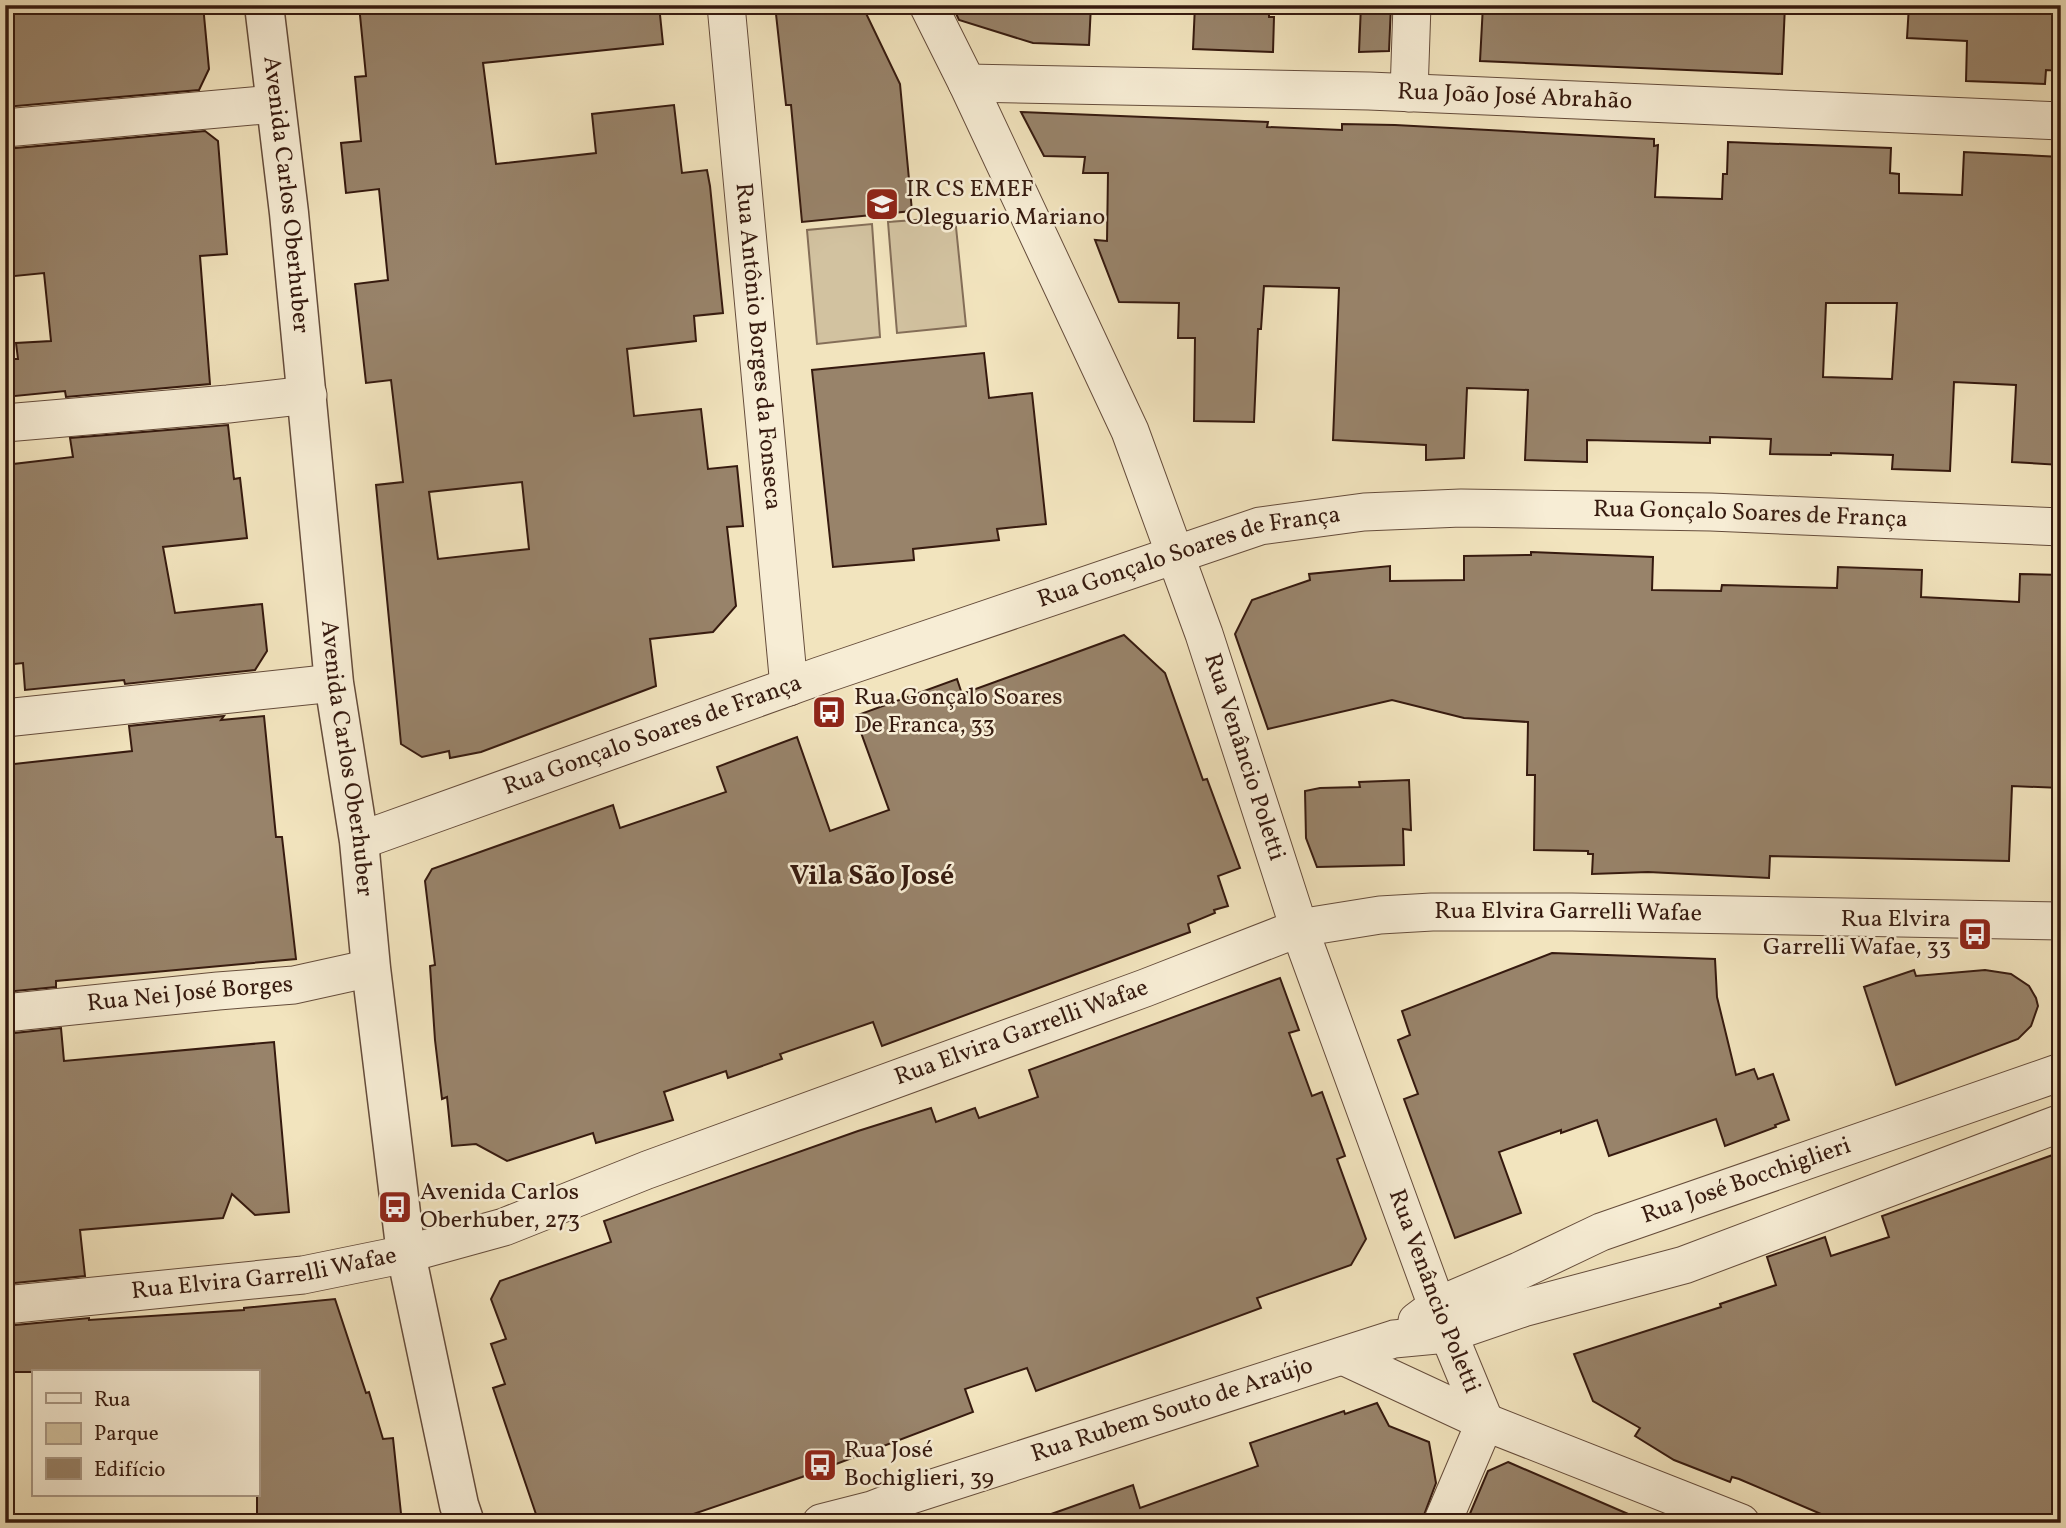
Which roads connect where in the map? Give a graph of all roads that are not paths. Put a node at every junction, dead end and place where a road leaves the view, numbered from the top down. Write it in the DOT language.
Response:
graph roads {
  1 [pos="264,5"];
  2 [pos="726,5"];
  3 [pos="928,5"];
  4 [pos="1412,5"];
  5 [pos="967,83"];
  6 [pos="1409,93"];
  7 [pos="275,104"];
  8 [pos="2061,121"];
  9 [pos="5,128"];
  10 [pos="307,396"];
  11 [pos="5,423"];
  12 [pos="2061,527"];
  13 [pos="1174,553"];
  14 [pos="334,683"];
  15 [pos="789,687"];
  16 [pos="5,718"];
  17 [pos="359,841"];
  18 [pos="2061,921"];
  19 [pos="1299,929"];
  20 [pos="371,968"];
  21 [pos="5,1013"];
  22 [pos="2061,1072"];
  23 [pos="2061,1123"];
  24 [pos="406,1254"];
  25 [pos="5,1306"];
  26 [pos="1442,1320"];
  27 [pos="1343,1356"];
  28 [pos="1485,1422"];
  29 [pos="867,1516"];
  30 [pos="470,1517"];
  31 [pos="821,1523"];
  32 [pos="1442,1523"];
  33 [pos="1741,1523"];
  1 -- 7 [label="street, Avenida Carlos Oberhuber"];
  2 -- 15 [label="street, Rua Antônio Borges da Fonseca"];
  3 -- 5 [label="street, Rua Venâncio Poletti"];
  4 -- 6 [label="street"];
  5 -- 6 [label="street, Rua João José Abrahão"];
  5 -- 13 [label="street, Rua Venâncio Poletti"];
  6 -- 8 [label="street, Rua João José Abrahão"];
  7 -- 9 [label="street"];
  7 -- 10 [label="street, Avenida Carlos Oberhuber"];
  10 -- 11 [label="street"];
  10 -- 14 [label="street, Avenida Carlos Oberhuber"];
  12 -- 13 [label="street, Rua Gonçalo Soares de França"];
  13 -- 15 [label="street, Rua Gonçalo Soares de França"];
  13 -- 19 [label="street, Rua Venâncio Poletti"];
  14 -- 16 [label="street"];
  14 -- 17 [label="street, Avenida Carlos Oberhuber"];
  15 -- 17 [label="street, Rua Gonçalo Soares de França"];
  17 -- 20 [label="street, Avenida Carlos Oberhuber"];
  18 -- 19 [label="street, Rua Elvira Garrelli Wafae"];
  19 -- 24 [label="street, Rua Elvira Garrelli Wafae"];
  19 -- 26 [label="street, Rua Venâncio Poletti"];
  20 -- 21 [label="street, Rua Nei José Borges"];
  20 -- 24 [label="street, Avenida Carlos Oberhuber"];
  22 -- 26 [label="street, Rua José Bocchiglieri"];
  23 -- 26 [label="street"];
  24 -- 25 [label="street, Rua Elvira Garrelli Wafae"];
  24 -- 30 [label="street, Avenida Carlos Oberhuber"];
  26 -- 27 [label="street, Rua Rubem Souto de Araújo"];
  26 -- 28 [label="street, Rua Venâncio Poletti"];
  27 -- 28 [label="street"];
  27 -- 29 [label="street, Rua Rubem Souto de Araújo"];
  28 -- 32 [label="street, Rua Venâncio Poletti"];
  28 -- 33 [label="street"];
  29 -- 31 [label="street"];
}
